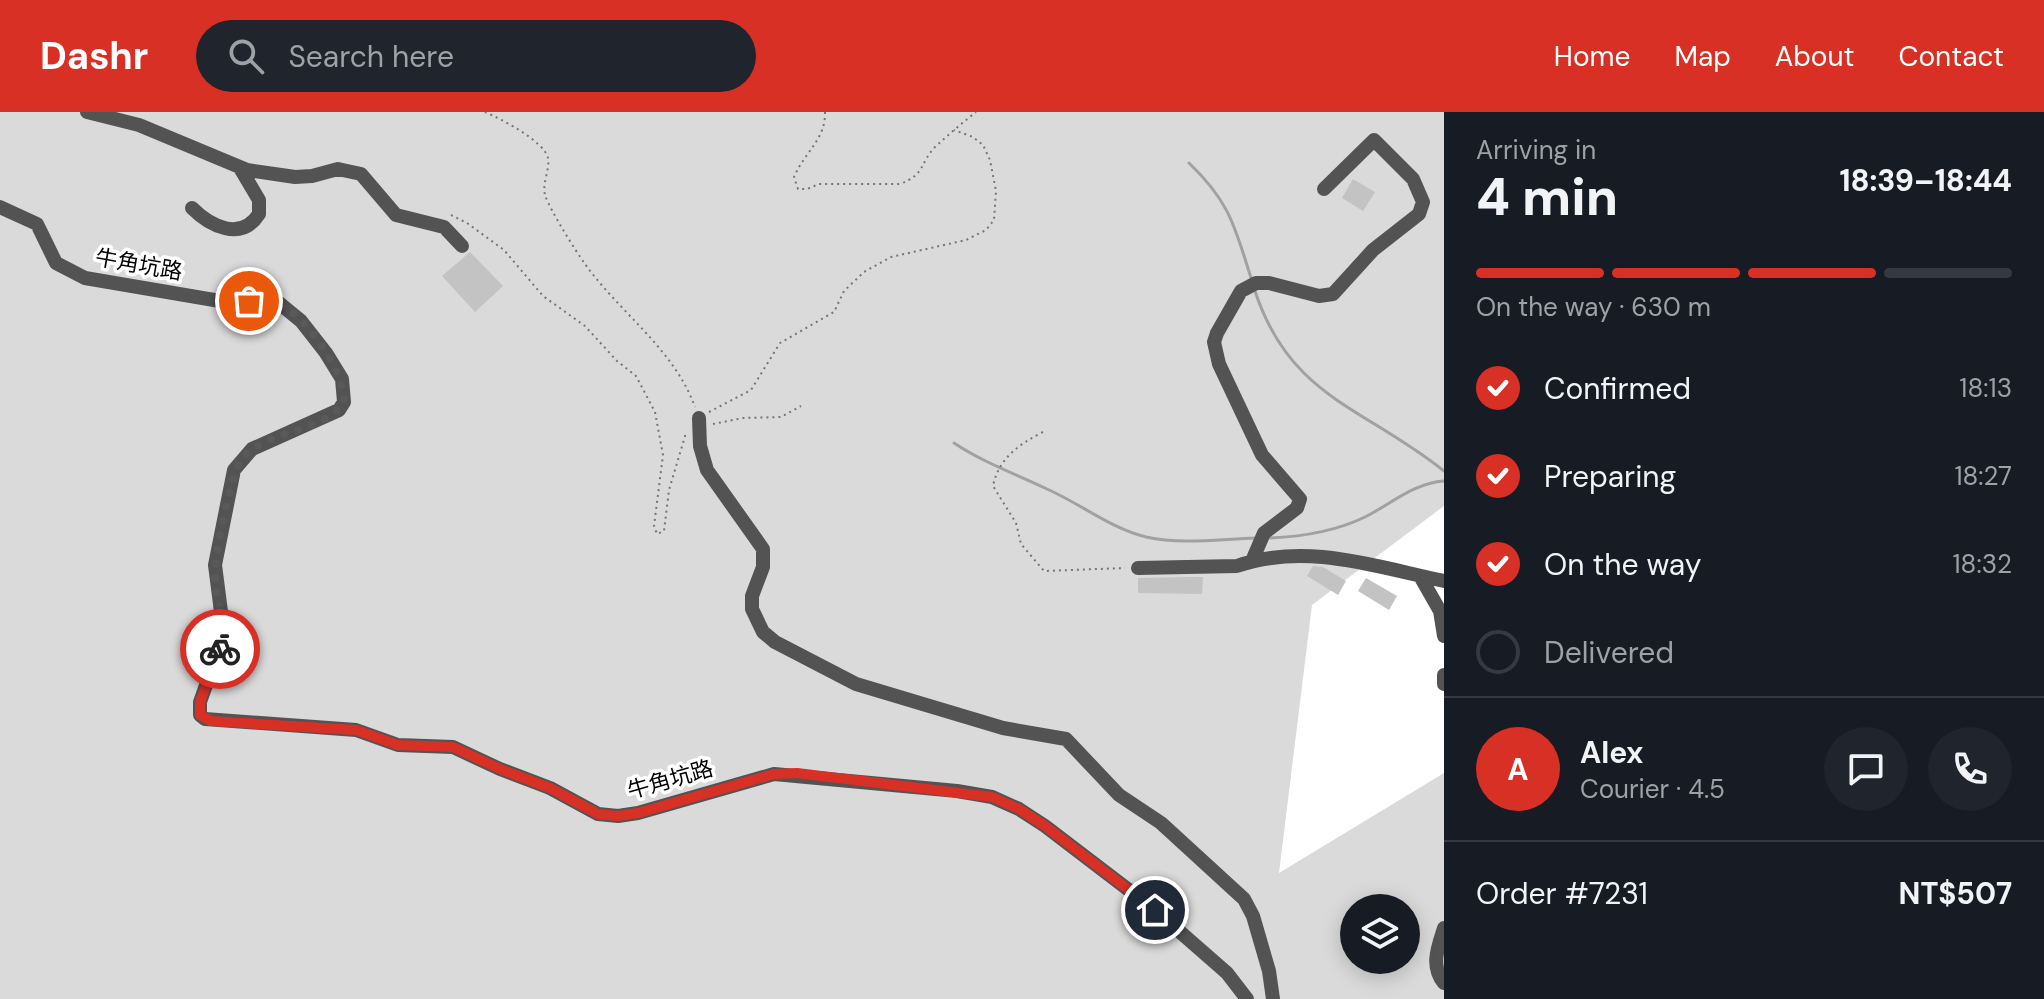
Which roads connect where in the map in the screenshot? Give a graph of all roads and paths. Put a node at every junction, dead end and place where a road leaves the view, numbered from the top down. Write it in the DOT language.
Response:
graph roads {
  1 [pos="87,112"];
  2 [pos="485,112"];
  3 [pos="825,112"];
  4 [pos="976,112"];
  5 [pos="954,130"];
  6 [pos="240,168"];
  7 [pos="1324,189"];
  8 [pos="0,207"];
  9 [pos="192,208"];
  10 [pos="443,214"];
  11 [pos="462,246"];
  12 [pos="801,406"];
  13 [pos="694,419"];
  14 [pos="1043,432"];
  15 [pos="1252,561"];
  16 [pos="1138,568"];
  17 [pos="1420,576"];
  18 [pos="1444,581"];
  19 [pos="1444,636"];
  20 [pos="1444,675"];
  21 [pos="1444,684"];
  22 [pos="1444,928"];
  23 [pos="1444,983"];
  24 [pos="1247,999"];
  25 [pos="1273,999"];
  1 -- 6 [label="street"];
  2 -- 13 [label="path"];
  3 -- 5 [label="path"];
  4 -- 5 [label="path"];
  5 -- 13 [label="path"];
  6 -- 9 [label="street"];
  6 -- 11 [label="street"];
  7 -- 15 [label="street"];
  8 -- 24 [label="street, 牛角坑路"];
  10 -- 13 [label="path"];
  12 -- 13 [label="path"];
  13 -- 25 [label="street"];
  14 -- 16 [label="path"];
  15 -- 16 [label="street"];
  15 -- 17 [label="street"];
  17 -- 18 [label="street"];
  17 -- 19 [label="street"];
  20 -- 21 [label="street"];
  22 -- 23 [label="street"];
}
